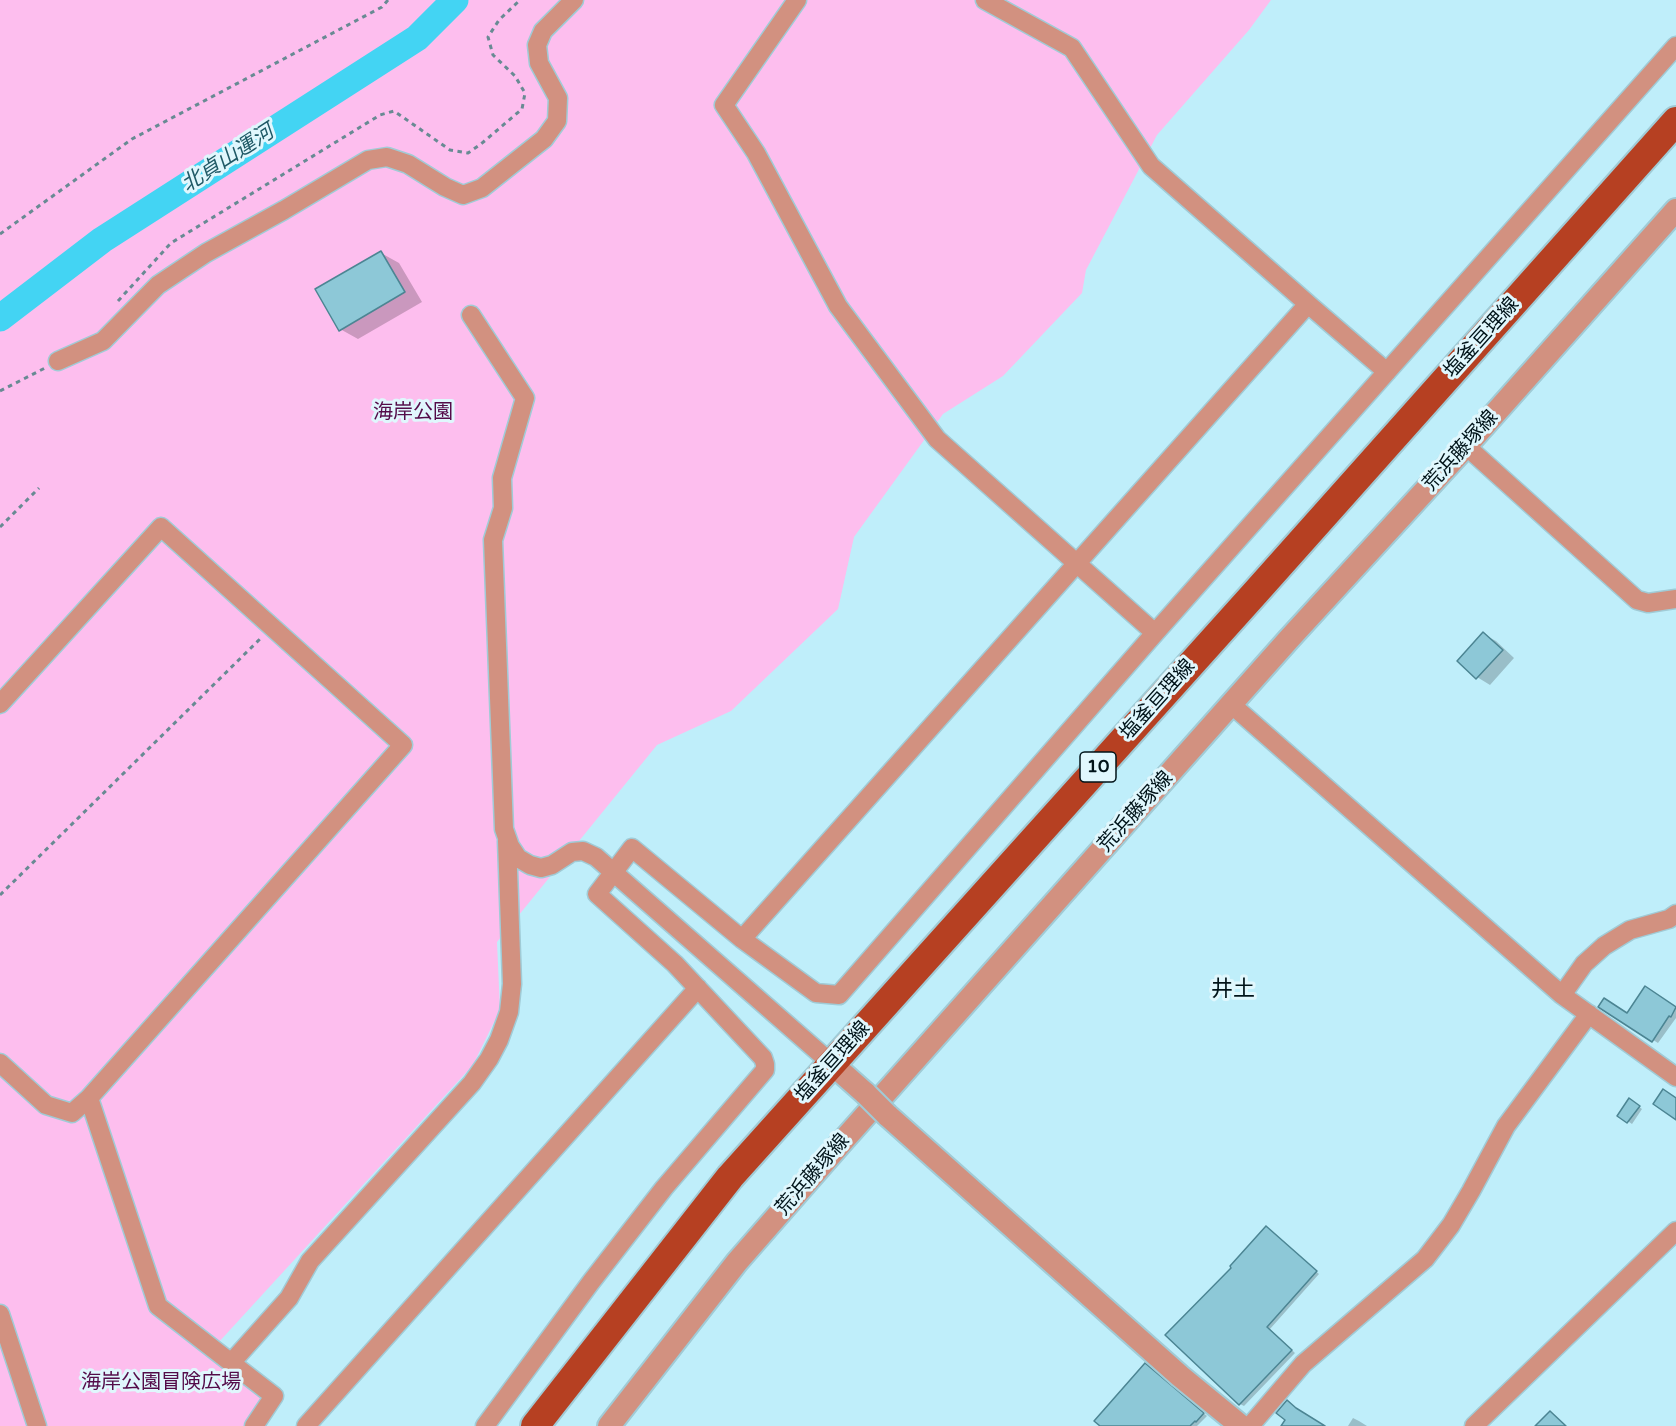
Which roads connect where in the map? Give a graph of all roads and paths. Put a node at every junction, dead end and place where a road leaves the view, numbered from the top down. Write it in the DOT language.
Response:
graph roads {
  1 [pos="388,0"];
  2 [pos="574,0"];
  3 [pos="797,0"];
  4 [pos="985,0"];
  5 [pos="1676,46"];
  6 [pos="1676,121"];
  7 [pos="1676,210"];
  8 [pos="0,234"];
  9 [pos="1308,304"];
  10 [pos="471,315"];
  11 [pos="58,361"];
  12 [pos="1387,372"];
  13 [pos="1466,446"];
  14 [pos="39,488"];
  15 [pos="0,527"];
  16 [pos="1077,563"];
  17 [pos="1676,598"];
  18 [pos="272,627"];
  19 [pos="1155,633"];
  20 [pos="0,704"];
  21 [pos="1232,705"];
  22 [pos="507,838"];
  23 [pos="614,872"];
  24 [pos="0,895"];
  25 [pos="1676,914"];
  26 [pos="742,939"];
  27 [pos="698,988"];
  28 [pos="1562,995"];
  29 [pos="1589,1014"];
  30 [pos="0,1063"];
  31 [pos="831,1063"];
  32 [pos="1676,1077"];
  33 [pos="89,1098"];
  34 [pos="1676,1232"];
  35 [pos="0,1314"];
  36 [pos="231,1363"];
  37 [pos="37,1426"];
  38 [pos="254,1426"];
  39 [pos="306,1426"];
  40 [pos="485,1426"];
  41 [pos="535,1426"];
  42 [pos="609,1426"];
  43 [pos="1241,1426"];
  44 [pos="1250,1426"];
  45 [pos="1474,1426"];
  1 -- 8 [label="path"];
  2 -- 11 [label="street"];
  3 -- 16 [label="street"];
  4 -- 9 [label="street"];
  5 -- 12 [label="street"];
  6 -- 31 [label="main road, 塩釜亘理線 / 10"];
  7 -- 13 [label="street, 荒浜藤塚線"];
  9 -- 12 [label="street"];
  9 -- 16 [label="street"];
  10 -- 22 [label="street"];
  12 -- 19 [label="street"];
  13 -- 17 [label="street"];
  13 -- 21 [label="street, 荒浜藤塚線"];
  14 -- 15 [label="path"];
  16 -- 19 [label="street"];
  16 -- 26 [label="street"];
  18 -- 20 [label="street"];
  18 -- 24 [label="path"];
  18 -- 33 [label="street"];
  19 -- 26 [label="street"];
  21 -- 28 [label="street"];
  21 -- 42 [label="street, 荒浜藤塚線"];
  22 -- 23 [label="street"];
  22 -- 36 [label="street"];
  23 -- 26 [label="street"];
  23 -- 27 [label="street"];
  23 -- 31 [label="street"];
  25 -- 28 [label="street"];
  27 -- 39 [label="street"];
  27 -- 40 [label="street"];
  28 -- 29 [label="street"];
  29 -- 32 [label="street"];
  29 -- 44 [label="street"];
  30 -- 33 [label="street"];
  31 -- 41 [label="main road, 塩釜亘理線 / 10"];
  31 -- 43 [label="street, bridge"];
  33 -- 36 [label="street"];
  34 -- 45 [label="street"];
  35 -- 37 [label="street"];
  36 -- 38 [label="street"];
}
